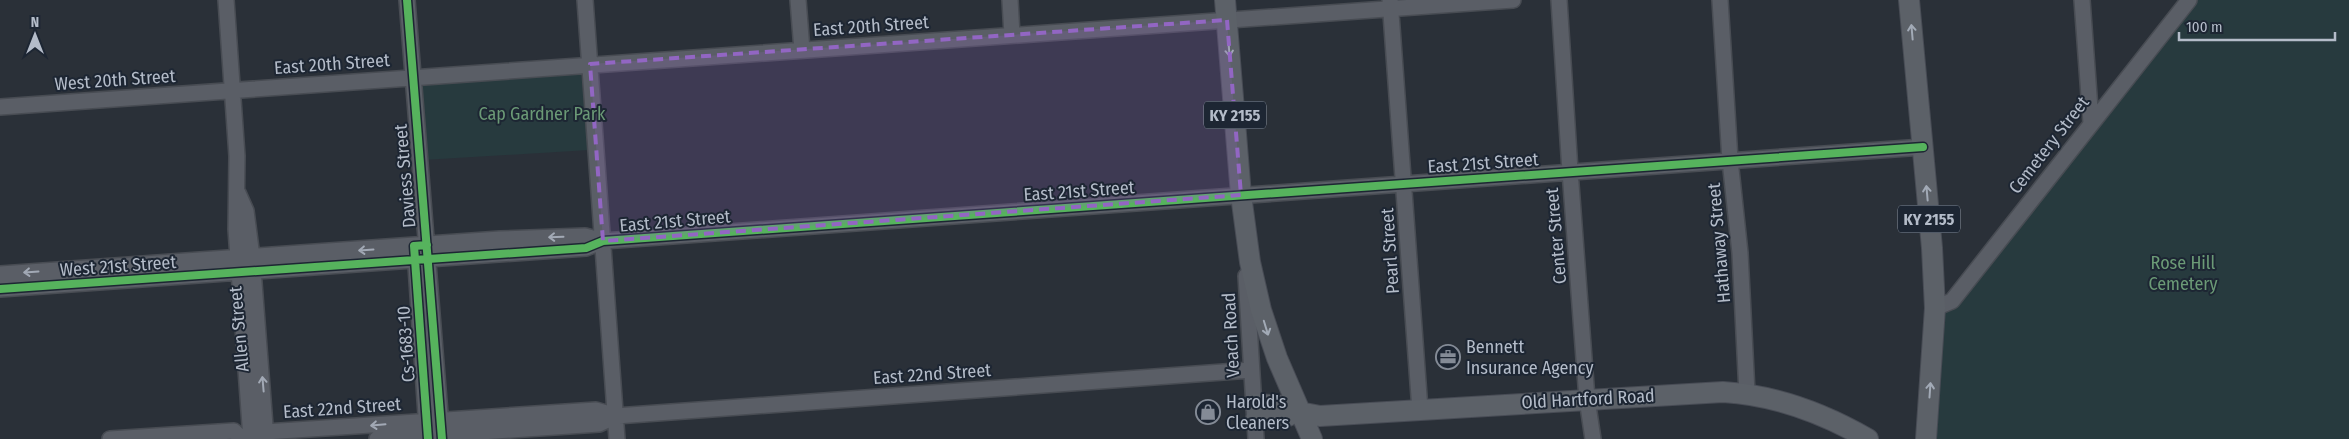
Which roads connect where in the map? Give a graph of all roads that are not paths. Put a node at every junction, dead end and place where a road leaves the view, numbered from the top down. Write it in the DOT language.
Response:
graph roads {
  1 [pos="226,0"];
  2 [pos="407,0"];
  3 [pos="585,0"];
  4 [pos="798,0"];
  5 [pos="1010,0"];
  6 [pos="1225,0"];
  7 [pos="1512,0"];
  8 [pos="1559,0"];
  9 [pos="1720,0"];
  10 [pos="1909,0"];
  11 [pos="2082,0"];
  12 [pos="2189,0"];
  13 [pos="1391,4"];
  14 [pos="1227,20"];
  15 [pos="1012,35"];
  16 [pos="802,50"];
  17 [pos="590,64"];
  18 [pos="412,77"];
  19 [pos="232,90"];
  20 [pos="0,107"];
  21 [pos="2091,123"];
  22 [pos="1922,147"];
  23 [pos="1730,160"];
  24 [pos="1570,171"];
  25 [pos="1404,183"];
  26 [pos="1241,195"];
  27 [pos="1245,229"];
  28 [pos="603,241"];
  29 [pos="421,252"];
  30 [pos="245,265"];
  31 [pos="0,274"];
  32 [pos="0,289"];
  33 [pos="1935,308"];
  34 [pos="1251,370"];
  35 [pos="1747,393"];
  36 [pos="1587,398"];
  37 [pos="1420,410"];
  38 [pos="1299,412"];
  39 [pos="616,416"];
  40 [pos="1255,421"];
  41 [pos="434,432"];
  42 [pos="266,436"];
  43 [pos="247,437"];
  44 [pos="110,439"];
  45 [pos="377,439"];
  46 [pos="617,439"];
  47 [pos="1312,439"];
  48 [pos="1593,439"];
  49 [pos="1868,439"];
  50 [pos="1926,439"];
  1 -- 19 [label="street, Allen Street"];
  2 -- 18 [label="street, Daviess Street"];
  3 -- 17 [label="street"];
  4 -- 16 [label="street"];
  5 -- 15 [label="street"];
  6 -- 14 [label="main road, KY 2155"];
  7 -- 13 [label="street, East 20th Street"];
  8 -- 24 [label="street, Center Street"];
  9 -- 23 [label="street, Hathaway Street"];
  22 -- 10 [label="main road, KY 2155, one-way"];
  11 -- 21 [label="street"];
  12 -- 21 [label="street, Cemetery Street"];
  13 -- 14 [label="street, East 20th Street"];
  13 -- 25 [label="street, Pearl Street"];
  14 -- 15 [label="street, East 20th Street"];
  14 -- 26 [label="main road, KY 2155, one-way"];
  15 -- 16 [label="street, East 20th Street"];
  16 -- 17 [label="street, East 20th Street"];
  17 -- 18 [label="street, East 20th Street"];
  17 -- 28 [label="street"];
  18 -- 19 [label="street, East 20th Street"];
  18 -- 29 [label="street, Daviess Street"];
  19 -- 20 [label="street, West 20th Street"];
  19 -- 30 [label="street, Allen Street"];
  21 -- 33 [label="street, Cemetery Street"];
  22 -- 23 [label="street, East 21st Street"];
  33 -- 22 [label="main road, KY 2155, one-way"];
  23 -- 24 [label="street, East 21st Street"];
  23 -- 35 [label="street, Hathaway Street"];
  24 -- 25 [label="street, East 21st Street"];
  24 -- 36 [label="street, Center Street"];
  25 -- 26 [label="street, East 21st Street"];
  25 -- 37 [label="street, Pearl Street"];
  26 -- 27 [label="main road, KY 2155"];
  26 -- 28 [label="street, East 21st Street"];
  27 -- 34 [label="street, Veach Road"];
  27 -- 38 [label="main road, KY 2155, one-way"];
  28 -- 29 [label="street, East 21st Street"];
  28 -- 39 [label="street"];
  29 -- 30 [label="street, East 21st Street"];
  29 -- 41 [label="street, Daviess Street"];
  30 -- 31 [label="street, West 21st Street, one-way"];
  30 -- 32 [label="street, West 21st Street"];
  42 -- 30 [label="street, Allen Street, one-way"];
  30 -- 43 [label="street, Allen Street"];
  50 -- 33 [label="main road, KY 2155, one-way"];
  34 -- 39 [label="street, East 22nd Street"];
  34 -- 40 [label="street, Veach Road"];
  35 -- 36 [label="main road, Old Hartford Road"];
  35 -- 49 [label="main road, Old Hartford Road"];
  36 -- 37 [label="main road, Old Hartford Road"];
  36 -- 48 [label="street, Center Street"];
  37 -- 38 [label="main road, Old Hartford Road"];
  38 -- 40 [label="main road"];
  38 -- 47 [label="main road, KY 2155"];
  39 -- 41 [label="street, East 22nd Street"];
  39 -- 46 [label="street"];
  41 -- 42 [label="street, East 22nd Street, one-way"];
  41 -- 45 [label="street, East 22nd Street"];
  42 -- 43 [label="street, East 22nd Street"];
  43 -- 44 [label="street"];
}
